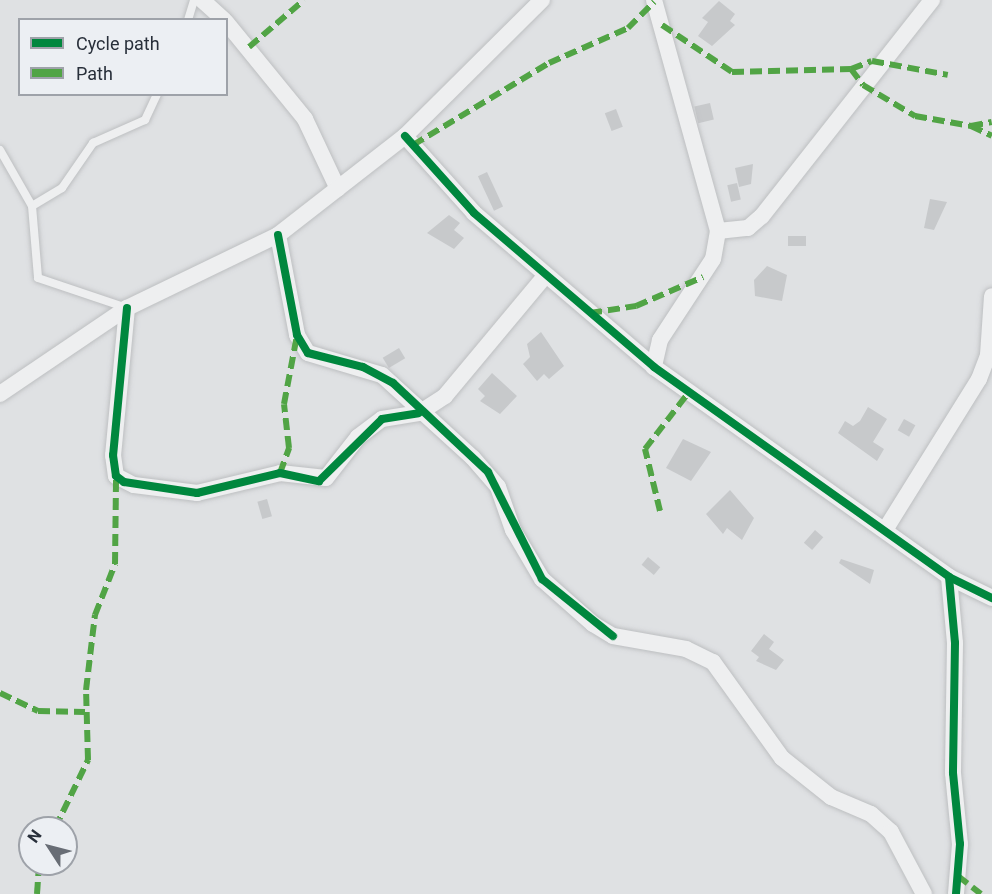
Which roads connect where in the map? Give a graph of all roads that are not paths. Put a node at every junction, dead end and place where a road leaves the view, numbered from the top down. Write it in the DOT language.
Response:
graph roads {
  1 [pos="194,0"];
  2 [pos="202,0"];
  3 [pos="542,0"];
  4 [pos="654,0"];
  5 [pos="932,0"];
  6 [pos="189,18"];
  7 [pos="222,18"];
  8 [pos="228,25"];
  9 [pos="156,96"];
  10 [pos="405,136"];
  11 [pos="0,150"];
  12 [pos="338,189"];
  13 [pos="32,206"];
  14 [pos="718,231"];
  15 [pos="279,235"];
  16 [pos="544,277"];
  17 [pos="992,302"];
  18 [pos="127,309"];
  19 [pos="654,367"];
  20 [pos="0,394"];
  21 [pos="419,413"];
  22 [pos="885,530"];
  23 [pos="949,577"];
  24 [pos="992,598"];
  25 [pos="924,894"];
  26 [pos="956,894"];
  1 -- 6 [label="lane"];
  2 -- 7 [label="street"];
  3 -- 10 [label="street"];
  4 -- 14 [label="street"];
  5 -- 14 [label="street"];
  8 -- 12 [label="street"];
  9 -- 13 [label="lane"];
  10 -- 12 [label="street"];
  10 -- 16 [label="street"];
  11 -- 13 [label="lane"];
  12 -- 15 [label="street"];
  13 -- 18 [label="lane"];
  14 -- 19 [label="street"];
  15 -- 18 [label="street"];
  15 -- 21 [label="street"];
  16 -- 19 [label="street"];
  16 -- 21 [label="street"];
  17 -- 22 [label="street"];
  18 -- 20 [label="street"];
  18 -- 21 [label="street"];
  19 -- 22 [label="street"];
  21 -- 25 [label="street"];
  22 -- 23 [label="street"];
  23 -- 24 [label="street"];
  23 -- 26 [label="street"];
}
